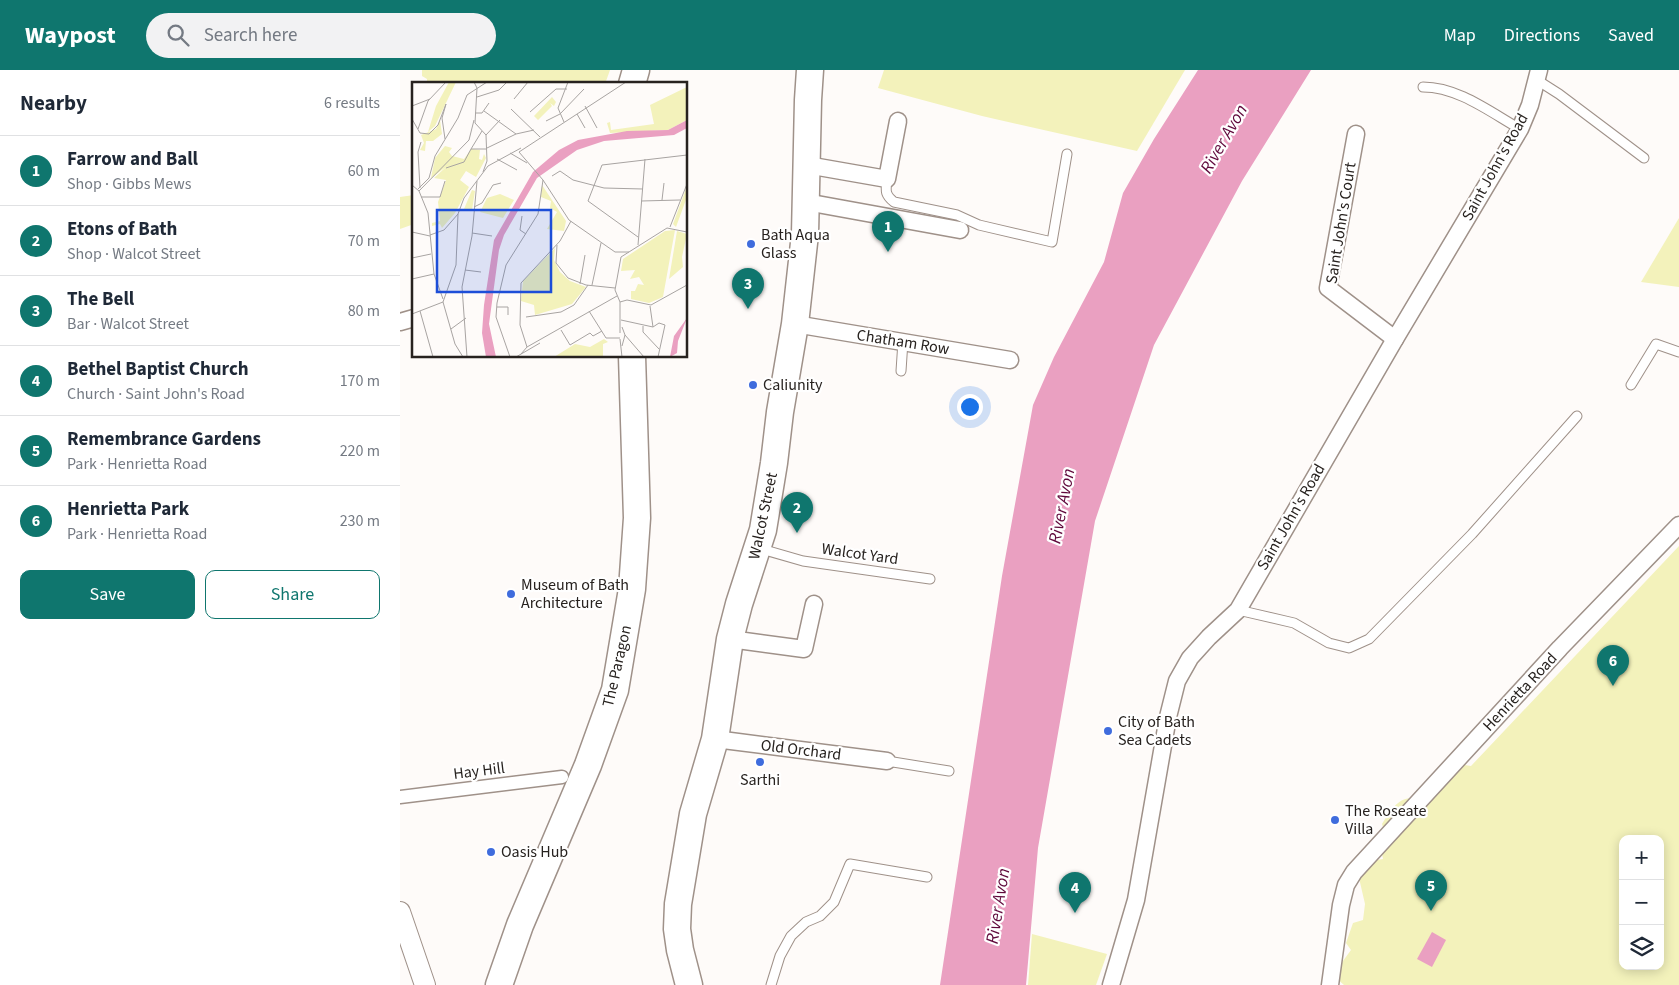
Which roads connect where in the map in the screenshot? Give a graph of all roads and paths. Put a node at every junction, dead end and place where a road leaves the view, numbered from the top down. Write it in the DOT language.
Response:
graph roads {
  1 [pos="810,70"];
  2 [pos="1538,75"];
  3 [pos="1423,88"];
  4 [pos="898,121"];
  5 [pos="1520,128"];
  6 [pos="1356,134"];
  7 [pos="1067,154"];
  8 [pos="1644,158"];
  9 [pos="807,165"];
  10 [pos="888,179"];
  11 [pos="806,202"];
  12 [pos="960,230"];
  13 [pos="795,324"];
  14 [pos="1395,339"];
  15 [pos="903,341"];
  16 [pos="1679,352"];
  17 [pos="632,358"];
  18 [pos="1010,360"];
  19 [pos="901,371"];
  20 [pos="1631,385"];
  21 [pos="1577,416"];
  22 [pos="1679,525"];
  23 [pos="758,548"];
  24 [pos="930,579"];
  25 [pos="814,604"];
  26 [pos="1238,610"];
  27 [pos="730,638"];
  28 [pos="715,739"];
  29 [pos="887,761"];
  30 [pos="950,771"];
  31 [pos="562,777"];
  32 [pos="400,797"];
  33 [pos="927,877"];
  34 [pos="400,912"];
  35 [pos="405,941"];
  36 [pos="425,985"];
  37 [pos="499,985"];
  38 [pos="689,985"];
  39 [pos="771,985"];
  40 [pos="1111,985"];
  41 [pos="1330,985"];
  1 -- 9 [label="main road, Walcot Street"];
  2 -- 5 [label="street, Saint John's Road"];
  2 -- 8 [label="lane"];
  3 -- 5 [label="lane"];
  4 -- 10 [label="street"];
  5 -- 14 [label="street, Saint John's Road"];
  6 -- 14 [label="street, Saint John's Court"];
  7 -- 10 [label="lane"];
  9 -- 10 [label="street"];
  9 -- 11 [label="main road, Walcot Street"];
  11 -- 12 [label="street"];
  11 -- 13 [label="main road, Walcot Street"];
  13 -- 15 [label="street, Chatham Row"];
  13 -- 23 [label="main road, Walcot Street"];
  14 -- 26 [label="street, Saint John's Road"];
  15 -- 18 [label="street, Chatham Row"];
  15 -- 19 [label="lane"];
  16 -- 20 [label="lane"];
  17 -- 37 [label="main road, The Paragon"];
  21 -- 26 [label="lane"];
  22 -- 41 [label="street, Henrietta Road"];
  23 -- 24 [label="lane, Walcot Yard"];
  23 -- 27 [label="main road, Walcot Street"];
  25 -- 27 [label="street"];
  26 -- 40 [label="street, Saint John's Road"];
  27 -- 28 [label="main road, Walcot Street"];
  28 -- 29 [label="street, Old Orchard"];
  28 -- 38 [label="main road, Walcot Street"];
  29 -- 30 [label="lane"];
  31 -- 32 [label="street, Hay Hill"];
  33 -- 39 [label="lane"];
  34 -- 35 [label="street"];
  35 -- 36 [label="street"];
}
